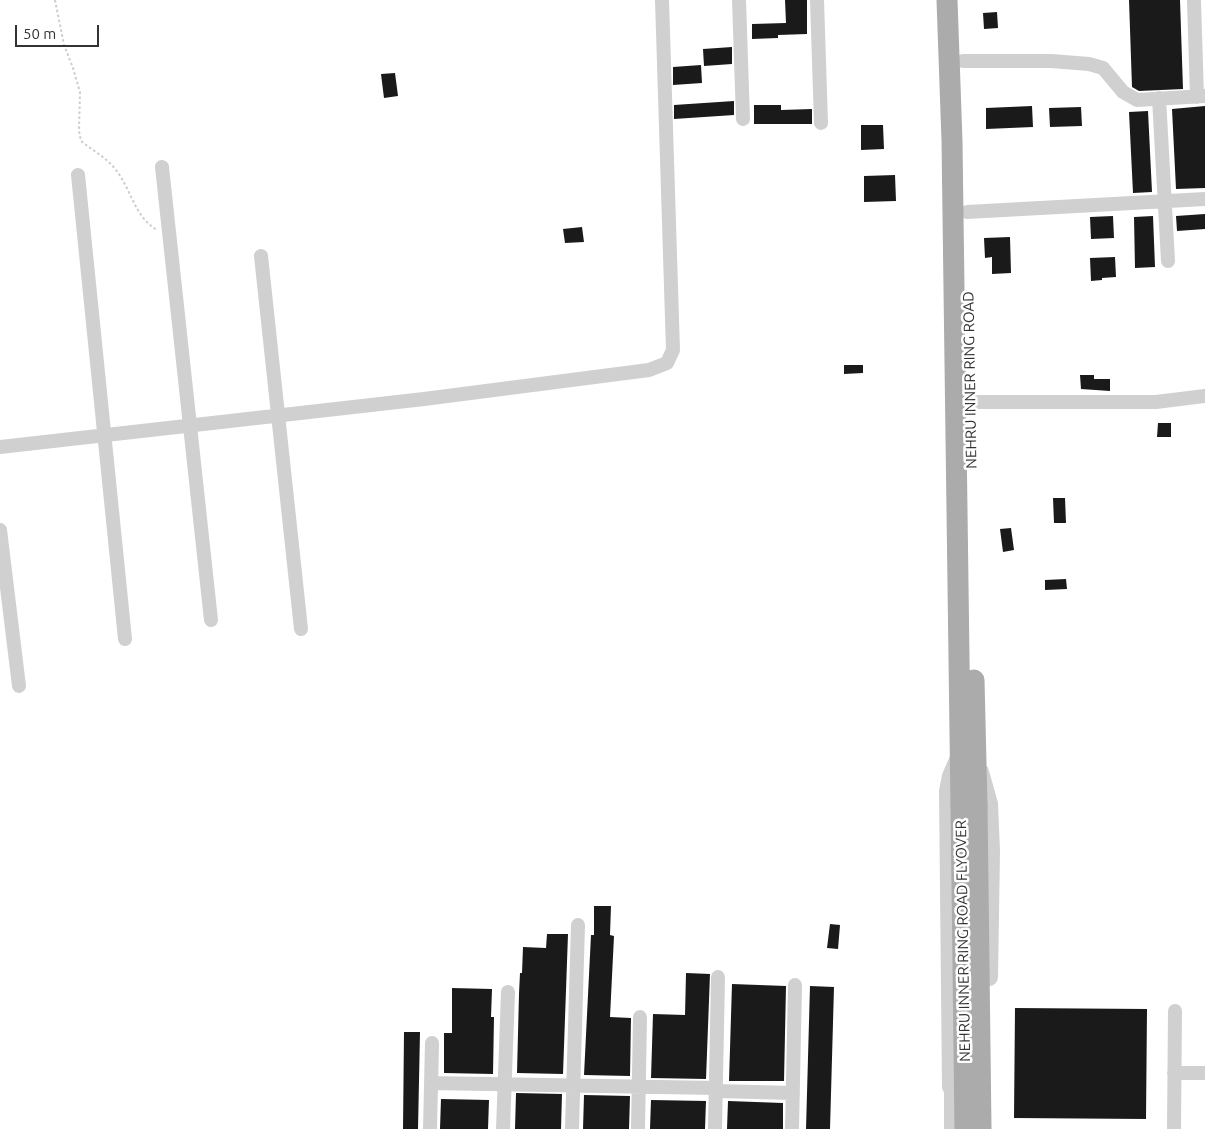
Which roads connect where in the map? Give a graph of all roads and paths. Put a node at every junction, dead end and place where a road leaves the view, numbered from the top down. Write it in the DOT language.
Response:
graph roads {
  1 [pos="55,0"];
  2 [pos="662,0"];
  3 [pos="739,0"];
  4 [pos="817,0"];
  5 [pos="947,0"];
  6 [pos="962,0"];
  7 [pos="1194,0"];
  8 [pos="963,61"];
  9 [pos="1201,96"];
  10 [pos="1159,98"];
  11 [pos="742,119"];
  12 [pos="821,123"];
  13 [pos="162,167"];
  14 [pos="78,175"];
  15 [pos="1205,199"];
  16 [pos="1164,201"];
  17 [pos="967,212"];
  18 [pos="170,233"];
  19 [pos="261,256"];
  20 [pos="1168,261"];
  21 [pos="1205,396"];
  22 [pos="970,402"];
  23 [pos="278,415"];
  24 [pos="190,426"];
  25 [pos="104,436"];
  26 [pos="0,447"];
  27 [pos="0,530"];
  28 [pos="211,620"];
  29 [pos="301,629"];
  30 [pos="125,639"];
  31 [pos="967,657"];
  32 [pos="19,686"];
  33 [pos="968,756"];
  34 [pos="969,805"];
  35 [pos="578,924"];
  36 [pos="718,977"];
  37 [pos="795,985"];
  38 [pos="508,992"];
  39 [pos="1175,1011"];
  40 [pos="640,1018"];
  41 [pos="432,1043"];
  42 [pos="1174,1073"];
  43 [pos="1205,1073"];
  44 [pos="431,1084"];
  45 [pos="505,1086"];
  46 [pos="574,1086"];
  47 [pos="951,1087"];
  48 [pos="639,1088"];
  49 [pos="716,1090"];
  50 [pos="793,1093"];
  51 [pos="430,1129"];
  52 [pos="503,1129"];
  53 [pos="572,1129"];
  54 [pos="638,1129"];
  55 [pos="715,1129"];
  56 [pos="792,1129"];
  57 [pos="951,1129"];
  58 [pos="964,1129"];
  59 [pos="981,1129"];
  60 [pos="1174,1129"];
  1 -- 18 [label="path"];
  2 -- 23 [label="street"];
  3 -- 11 [label="street"];
  4 -- 12 [label="street"];
  5 -- 31 [label="main road, NEHRU INNER RING ROAD"];
  6 -- 8 [label="main road, NEHRU INNER RING ROAD"];
  7 -- 9 [label="street"];
  8 -- 10 [label="street"];
  8 -- 17 [label="main road, NEHRU INNER RING ROAD"];
  9 -- 10 [label="street"];
  10 -- 16 [label="street"];
  13 -- 18 [label="street"];
  14 -- 25 [label="street"];
  15 -- 16 [label="street"];
  16 -- 17 [label="street"];
  16 -- 20 [label="street"];
  17 -- 22 [label="main road, NEHRU INNER RING ROAD"];
  18 -- 24 [label="street"];
  19 -- 23 [label="street"];
  21 -- 22 [label="street"];
  22 -- 31 [label="main road, NEHRU INNER RING ROAD"];
  23 -- 24 [label="street"];
  23 -- 29 [label="street"];
  24 -- 25 [label="street"];
  24 -- 28 [label="street"];
  25 -- 26 [label="street"];
  25 -- 30 [label="street"];
  27 -- 32 [label="street"];
  31 -- 33 [label="main road, NEHRU INNER RING ROAD"];
  33 -- 34 [label="main road, NEHRU INNER RING ROAD FLYOVER"];
  33 -- 47 [label="street"];
  33 -- 47 [label="street"];
  34 -- 58 [label="main road, NEHRU INNER RING ROAD FLYOVER, bridge"];
  34 -- 59 [label="main road, NEHRU INNER RING ROAD FLYOVER, bridge"];
  35 -- 46 [label="street"];
  36 -- 49 [label="street"];
  37 -- 50 [label="street"];
  38 -- 45 [label="street"];
  39 -- 42 [label="street"];
  40 -- 48 [label="street"];
  41 -- 44 [label="street"];
  42 -- 43 [label="street"];
  42 -- 60 [label="street"];
  44 -- 45 [label="street"];
  44 -- 51 [label="street"];
  45 -- 46 [label="street"];
  45 -- 52 [label="street"];
  46 -- 48 [label="street"];
  46 -- 53 [label="street"];
  47 -- 57 [label="street"];
  48 -- 49 [label="street"];
  48 -- 54 [label="street"];
  49 -- 50 [label="street"];
  49 -- 55 [label="street"];
  50 -- 56 [label="street"];
}
